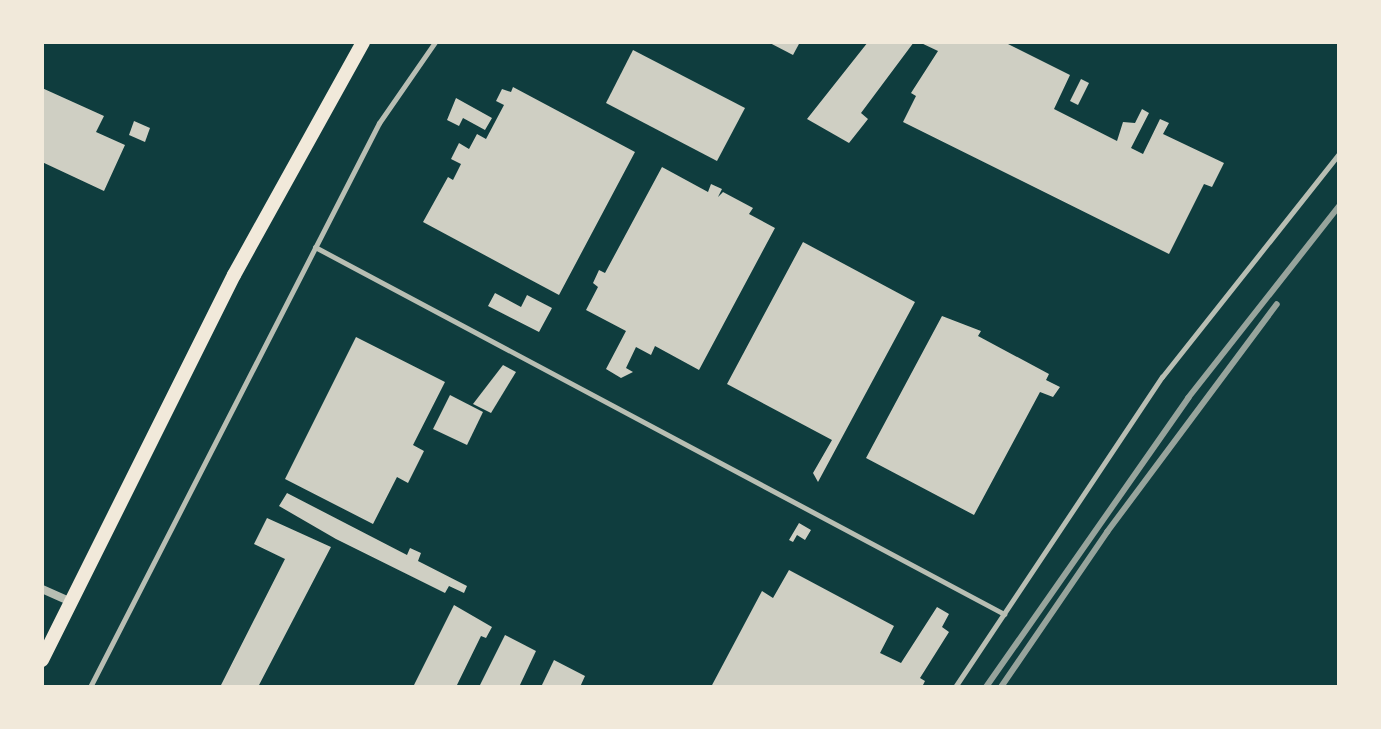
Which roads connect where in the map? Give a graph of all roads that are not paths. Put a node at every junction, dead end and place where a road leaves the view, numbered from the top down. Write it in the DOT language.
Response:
graph roads {
  1 [pos="363,42"];
  2 [pos="435,42"];
  3 [pos="1339,154"];
  4 [pos="315,247"];
  5 [pos="42,589"];
  6 [pos="71,602"];
  7 [pos="1004,614"];
  8 [pos="42,660"];
  9 [pos="90,687"];
  10 [pos="955,687"];
  1 -- 6 [label="main road"];
  2 -- 4 [label="lane"];
  3 -- 7 [label="lane"];
  4 -- 7 [label="lane"];
  4 -- 9 [label="lane"];
  5 -- 6 [label="street"];
  6 -- 8 [label="main road"];
  7 -- 10 [label="lane"];
}
